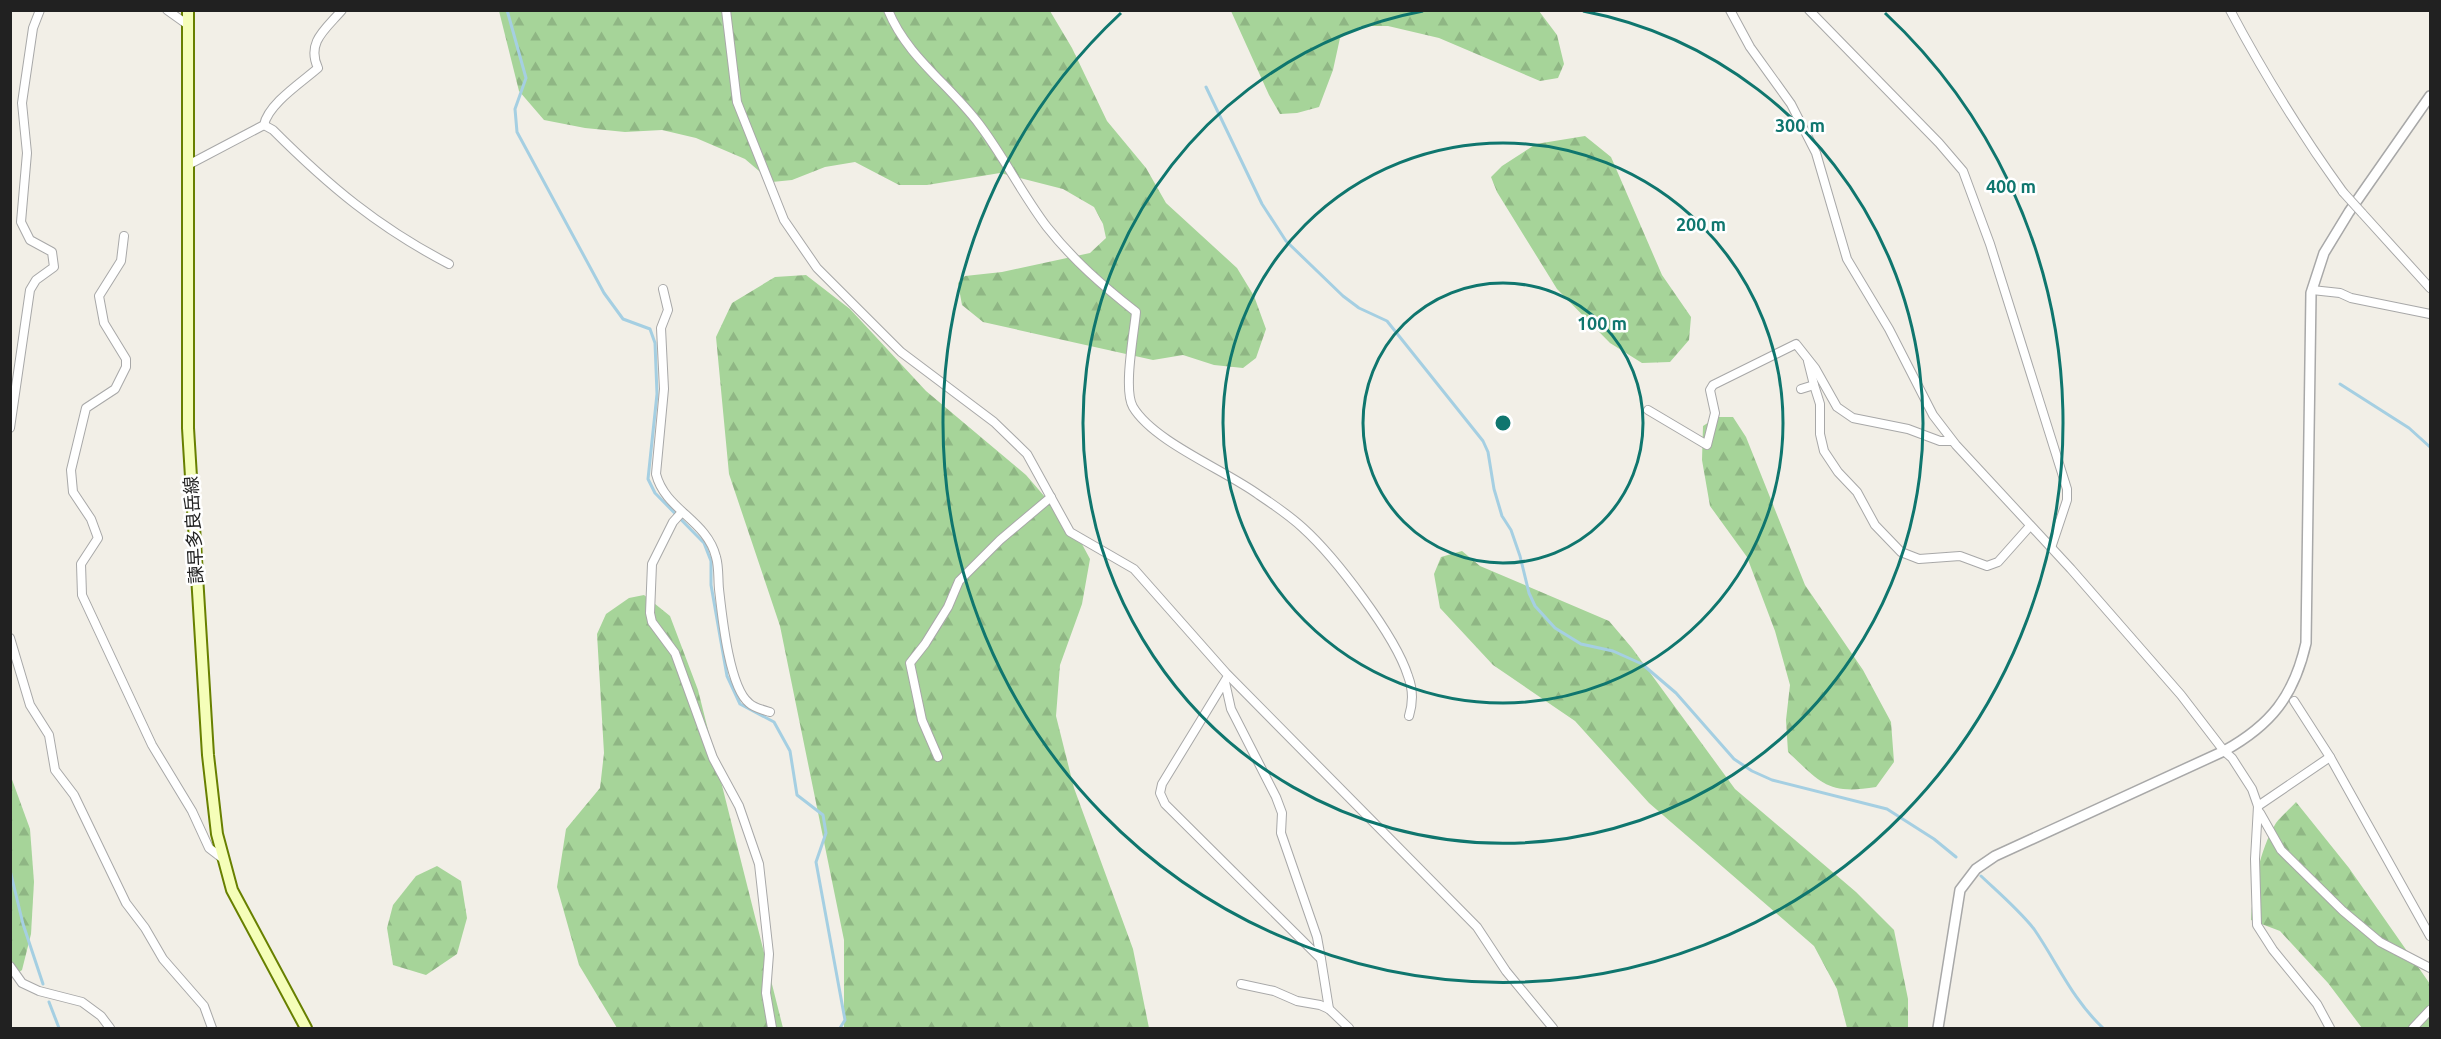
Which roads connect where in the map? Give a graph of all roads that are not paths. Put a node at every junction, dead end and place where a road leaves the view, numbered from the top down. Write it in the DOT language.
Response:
graph roads {
  1 [pos="40,10"];
  2 [pos="167,10"];
  3 [pos="188,10"];
  4 [pos="342,10"];
  5 [pos="726,10"];
  6 [pos="888,10"];
  7 [pos="1730,10"];
  8 [pos="1809,10"];
  9 [pos="2230,10"];
  10 [pos="188,25"];
  11 [pos="2430,96"];
  12 [pos="264,125"];
  13 [pos="188,165"];
  14 [pos="124,236"];
  15 [pos="449,264"];
  16 [pos="2430,288"];
  17 [pos="663,289"];
  18 [pos="2312,290"];
  19 [pos="2430,314"];
  20 [pos="1807,358"];
  21 [pos="1814,385"];
  22 [pos="1801,389"];
  23 [pos="1648,410"];
  24 [pos="10,429"];
  25 [pos="1953,441"];
  26 [pos="1051,497"];
  27 [pos="682,512"];
  28 [pos="2030,526"];
  29 [pos="2051,548"];
  30 [pos="10,638"];
  31 [pos="1227,679"];
  32 [pos="2294,701"];
  33 [pos="770,712"];
  34 [pos="1409,716"];
  35 [pos="2224,751"];
  36 [pos="938,757"];
  37 [pos="2330,757"];
  38 [pos="2259,809"];
  39 [pos="222,858"];
  40 [pos="2430,936"];
  41 [pos="1321,959"];
  42 [pos="10,966"];
  43 [pos="2430,968"];
  44 [pos="1241,984"];
  45 [pos="1329,1009"];
  46 [pos="2430,1010"];
  47 [pos="1349,1028"];
  48 [pos="110,1029"];
  49 [pos="212,1029"];
  50 [pos="306,1029"];
  51 [pos="772,1029"];
  52 [pos="1553,1029"];
  53 [pos="1938,1029"];
  54 [pos="2330,1029"];
  55 [pos="2413,1029"];
  1 -- 24 [label="street"];
  2 -- 10 [label="street"];
  3 -- 10 [label="main road, 諫早多良岳線"];
  4 -- 12 [label="street"];
  5 -- 26 [label="street"];
  6 -- 34 [label="street"];
  7 -- 25 [label="street"];
  8 -- 29 [label="street"];
  9 -- 16 [label="street, bridge"];
  10 -- 13 [label="main road, 諫早多良岳線"];
  11 -- 18 [label="street"];
  12 -- 13 [label="street"];
  12 -- 15 [label="street"];
  13 -- 39 [label="main road, 諫早多良岳線"];
  14 -- 39 [label="street"];
  17 -- 27 [label="street"];
  18 -- 19 [label="street"];
  18 -- 35 [label="street"];
  20 -- 21 [label="street"];
  20 -- 23 [label="street"];
  20 -- 25 [label="street"];
  21 -- 22 [label="street"];
  21 -- 28 [label="street"];
  25 -- 28 [label="street"];
  26 -- 31 [label="street"];
  26 -- 36 [label="street"];
  27 -- 33 [label="street"];
  27 -- 51 [label="street"];
  28 -- 29 [label="street"];
  29 -- 35 [label="street"];
  30 -- 49 [label="street"];
  31 -- 41 [label="street"];
  31 -- 41 [label="street"];
  31 -- 52 [label="street"];
  32 -- 37 [label="street"];
  35 -- 38 [label="street"];
  35 -- 53 [label="street"];
  37 -- 38 [label="street"];
  37 -- 40 [label="street"];
  38 -- 43 [label="street"];
  38 -- 54 [label="street"];
  39 -- 50 [label="main road, 諫早多良岳線"];
  41 -- 45 [label="street"];
  42 -- 48 [label="street"];
  44 -- 45 [label="street"];
  45 -- 47 [label="street"];
  46 -- 55 [label="street"];
}
